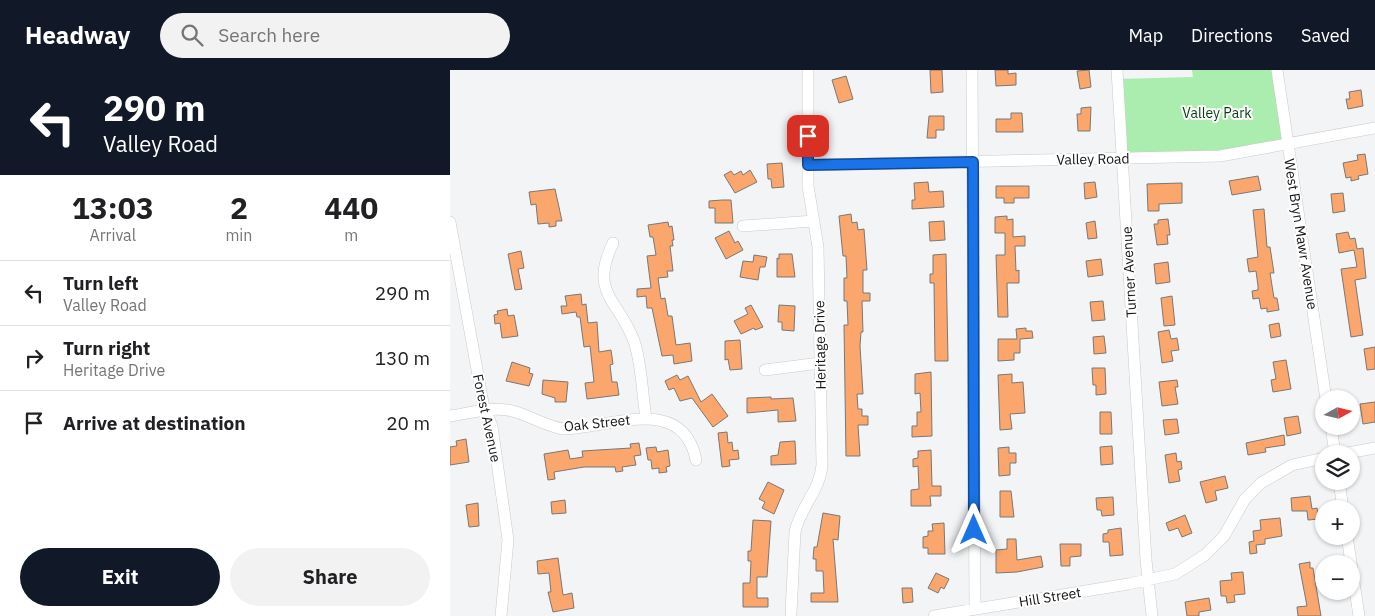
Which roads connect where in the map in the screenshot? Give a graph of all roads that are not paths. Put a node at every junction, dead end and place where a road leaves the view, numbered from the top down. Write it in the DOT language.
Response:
graph roads {
  1 [pos="808,70"];
  2 [pos="972,70"];
  3 [pos="1117,70"];
  4 [pos="1277,70"];
  5 [pos="1375,128"];
  6 [pos="1288,145"];
  7 [pos="1122,158"];
  8 [pos="973,162"];
  9 [pos="808,165"];
  10 [pos="814,221"];
  11 [pos="450,222"];
  12 [pos="744,226"];
  13 [pos="614,243"];
  14 [pos="820,363"];
  15 [pos="764,370"];
  16 [pos="1325,390"];
  17 [pos="484,408"];
  18 [pos="450,416"];
  19 [pos="646,418"];
  20 [pos="1375,448"];
  21 [pos="1360,451"];
  22 [pos="696,460"];
  23 [pos="1315,460"];
  24 [pos="1348,545"];
  25 [pos="1149,580"];
  26 [pos="1136,582"];
  27 [pos="975,609"];
  28 [pos="1151,610"];
  29 [pos="791,614"];
  30 [pos="501,616"];
  31 [pos="934,616"];
  32 [pos="1359,616"];
  1 -- 9 [label="street, Heritage Drive"];
  2 -- 8 [label="street"];
  3 -- 7 [label="street, Turner Avenue"];
  4 -- 6 [label="street, West Bryn Mawr Avenue"];
  5 -- 6 [label="street, Valley Road"];
  6 -- 7 [label="street, Valley Road"];
  6 -- 16 [label="street, West Bryn Mawr Avenue"];
  7 -- 8 [label="street, Valley Road"];
  7 -- 25 [label="street, Turner Avenue"];
  8 -- 9 [label="street, Valley Road"];
  8 -- 27 [label="street"];
  9 -- 10 [label="street, Heritage Drive"];
  10 -- 12 [label="street"];
  10 -- 14 [label="street, Heritage Drive"];
  11 -- 17 [label="street, Forest Avenue"];
  13 -- 19 [label="street"];
  14 -- 15 [label="street"];
  14 -- 29 [label="street, Heritage Drive"];
  17 -- 18 [label="street, Oak Street"];
  17 -- 19 [label="street, Oak Street"];
  17 -- 30 [label="street, Forest Avenue"];
  19 -- 22 [label="street, Oak Street"];
  20 -- 21 [label="street"];
  23 -- 25 [label="street, Hill Street"];
  24 -- 32 [label="street"];
  25 -- 26 [label="street, Hill Street"];
  25 -- 28 [label="street, Turner Avenue"];
  26 -- 27 [label="street, Hill Street"];
  26 -- 28 [label="street"];
  27 -- 31 [label="street, Hill Street"];
}
